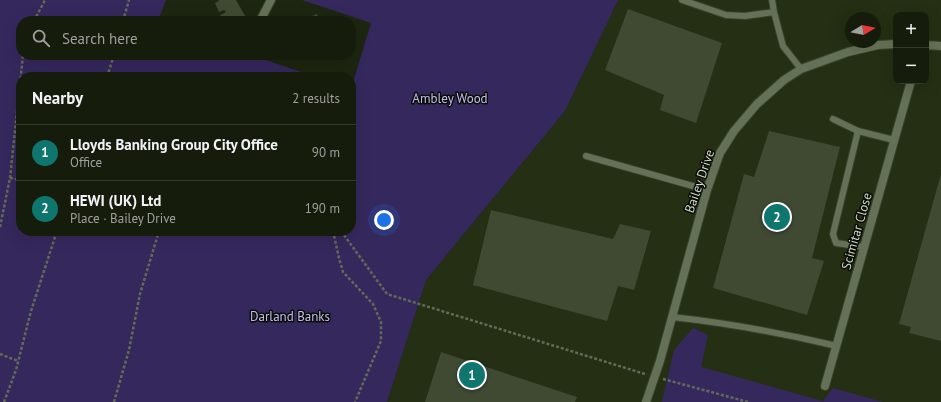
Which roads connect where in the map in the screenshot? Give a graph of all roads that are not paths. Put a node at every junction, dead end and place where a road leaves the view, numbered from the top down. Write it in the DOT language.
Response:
graph roads {
  1 [pos="271,0"];
  2 [pos="682,0"];
  3 [pos="772,0"];
  4 [pos="774,12"];
  5 [pos="263,16"];
  6 [pos="893,44"];
  7 [pos="929,44"];
  8 [pos="941,46"];
  9 [pos="801,69"];
  10 [pos="910,84"];
  11 [pos="833,119"];
  12 [pos="858,131"];
  13 [pos="894,140"];
  14 [pos="586,156"];
  15 [pos="707,190"];
  16 [pos="864,247"];
  17 [pos="672,317"];
  18 [pos="836,346"];
  19 [pos="825,386"];
  20 [pos="646,402"];
  1 -- 5 [label="street"];
  2 -- 4 [label="lane"];
  3 -- 4 [label="lane"];
  4 -- 9 [label="lane"];
  6 -- 9 [label="street, Bailey Drive"];
  7 -- 8 [label="street"];
  9 -- 15 [label="street, Bailey Drive"];
  10 -- 13 [label="street, Scimitar Close"];
  11 -- 12 [label="lane"];
  12 -- 13 [label="lane"];
  12 -- 16 [label="lane"];
  13 -- 16 [label="street, Scimitar Close"];
  14 -- 15 [label="lane"];
  15 -- 17 [label="street, Bailey Drive"];
  16 -- 18 [label="street, Scimitar Close"];
  17 -- 18 [label="lane"];
  17 -- 20 [label="street, Bailey Drive"];
  18 -- 19 [label="street, Scimitar Close"];
}
